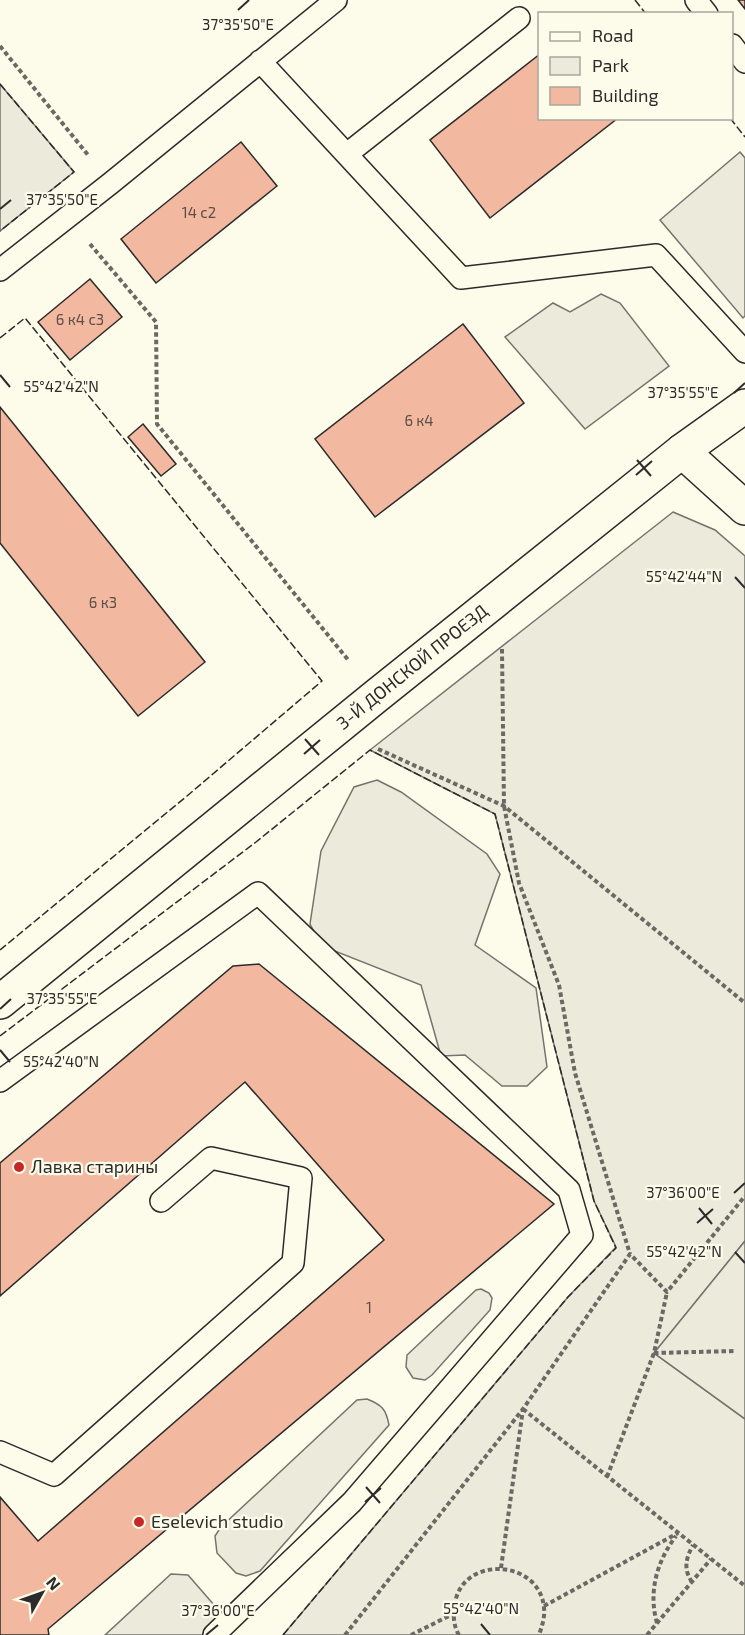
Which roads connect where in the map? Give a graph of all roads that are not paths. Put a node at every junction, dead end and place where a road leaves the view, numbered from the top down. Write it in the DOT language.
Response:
graph roads {
  1 [pos="336,0"];
  2 [pos="696,0"];
  3 [pos="705,12"];
  4 [pos="519,18"];
  5 [pos="733,46"];
  6 [pos="260,61"];
  7 [pos="745,62"];
  8 [pos="347,154"];
  9 [pos="0,270"];
  10 [pos="745,352"];
  11 [pos="745,406"];
  12 [pos="682,451"];
  13 [pos="745,508"];
  14 [pos="0,1002"];
  15 [pos="0,1082"];
  16 [pos="161,1201"];
  17 [pos="0,1452"];
  18 [pos="214,1635"];
  1 -- 6 [label="lane"];
  2 -- 3 [label="lane"];
  4 -- 8 [label="lane"];
  5 -- 7 [label="lane"];
  6 -- 8 [label="lane"];
  6 -- 9 [label="lane"];
  8 -- 10 [label="lane"];
  11 -- 12 [label="street, 3-Й ДОНСКОЙ ПРОЕЗД"];
  12 -- 13 [label="street"];
  12 -- 14 [label="street, 3-Й ДОНСКОЙ ПРОЕЗД"];
  15 -- 18 [label="lane"];
  16 -- 17 [label="lane"];
}
